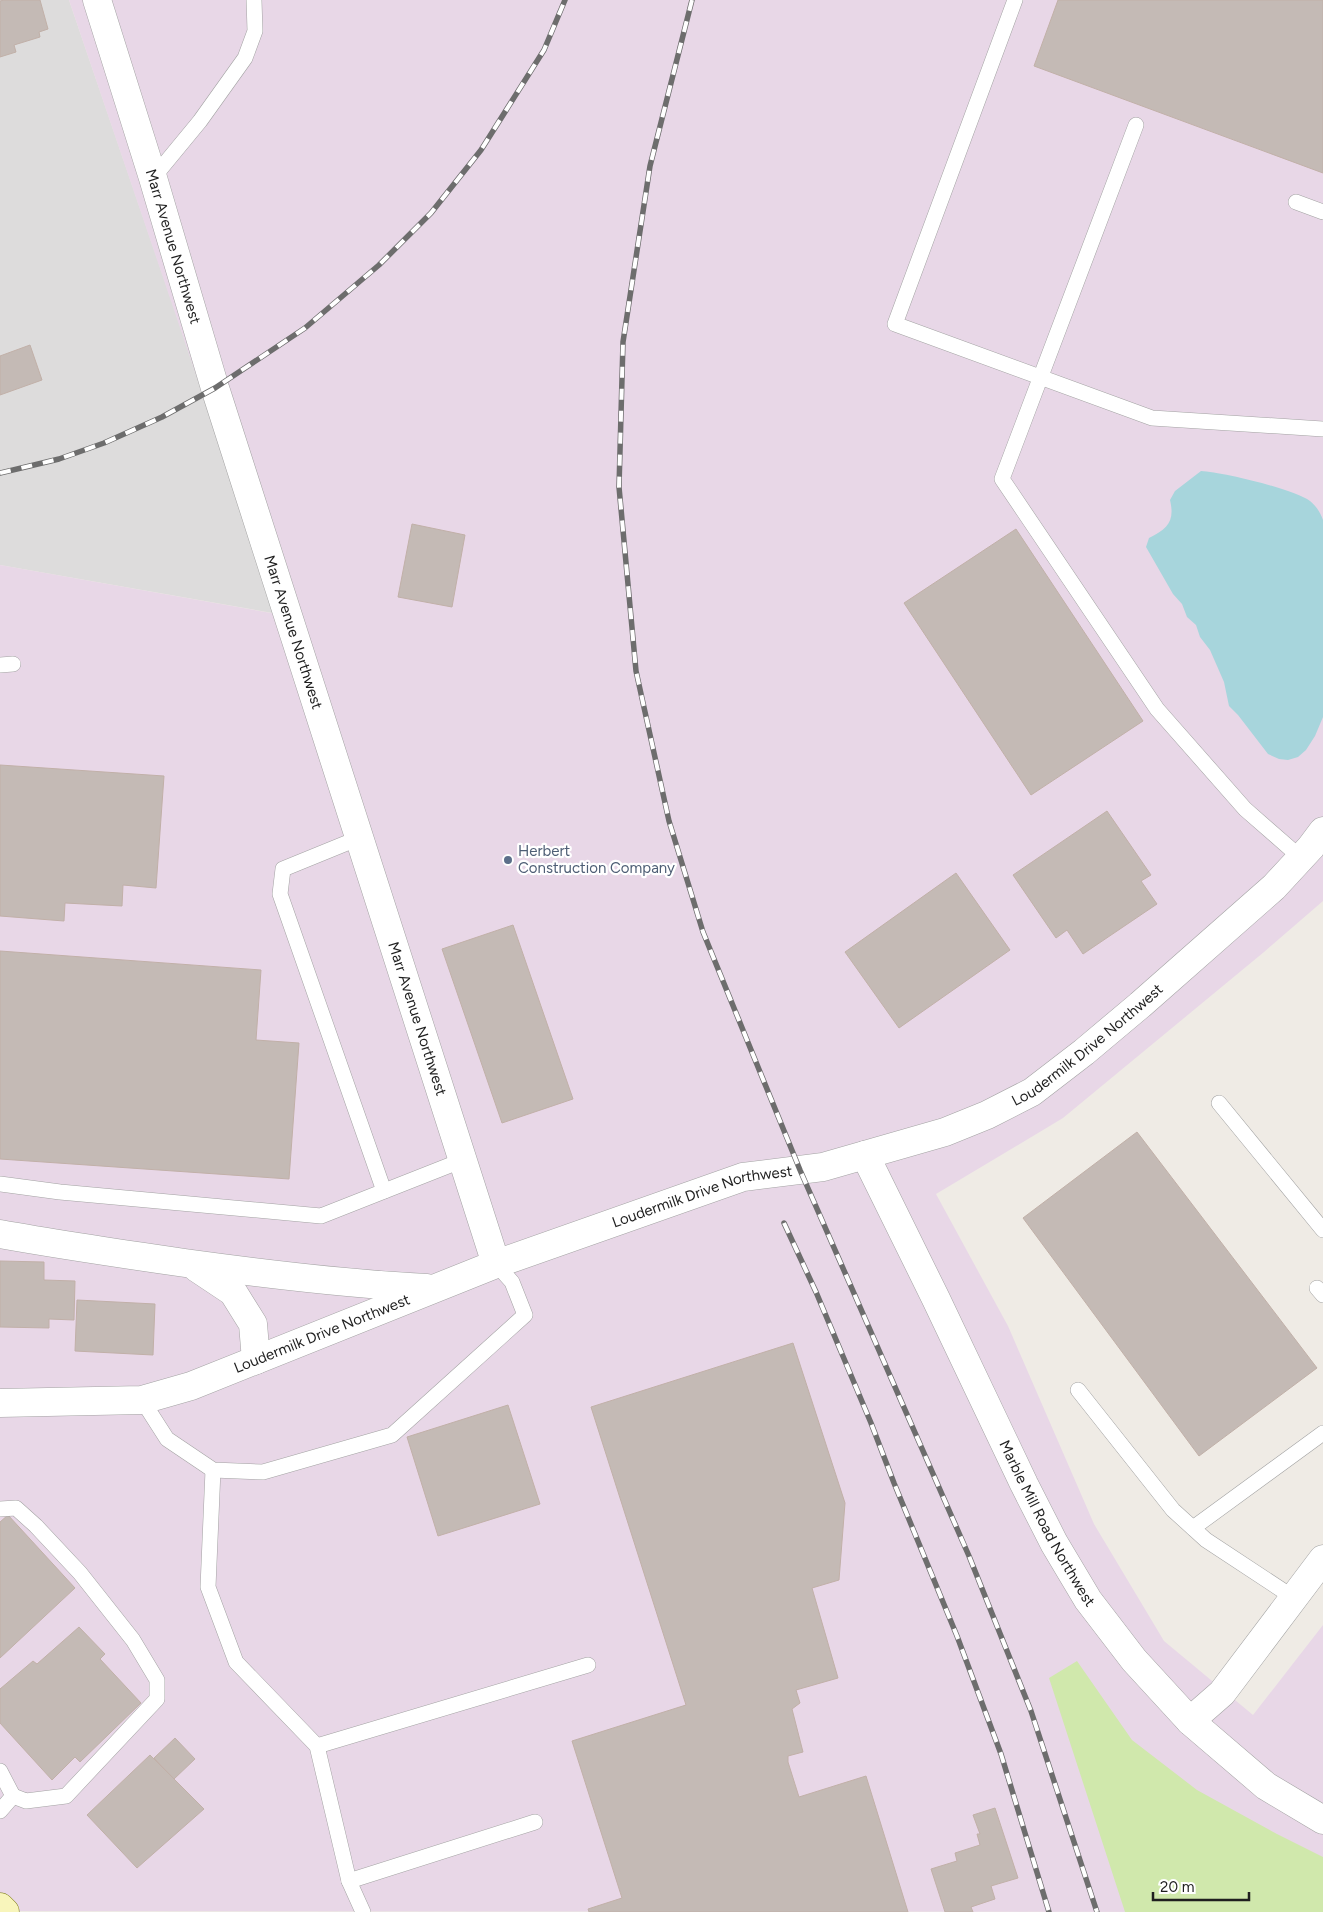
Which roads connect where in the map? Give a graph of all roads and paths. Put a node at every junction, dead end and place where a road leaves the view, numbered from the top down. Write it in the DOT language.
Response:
graph roads {
  1 [pos="96,0"];
  2 [pos="254,0"];
  3 [pos="1015,0"];
  4 [pos="1136,125"];
  5 [pos="153,178"];
  6 [pos="1296,202"];
  7 [pos="1323,212"];
  8 [pos="1040,378"];
  9 [pos="1323,429"];
  10 [pos="1323,831"];
  11 [pos="359,838"];
  12 [pos="1301,858"];
  13 [pos="1219,1103"];
  14 [pos="865,1155"];
  15 [pos="463,1160"];
  16 [pos="0,1184"];
  17 [pos="384,1191"];
  18 [pos="1323,1230"];
  19 [pos="0,1234"];
  20 [pos="192,1264"];
  21 [pos="496,1264"];
  22 [pos="434,1289"];
  23 [pos="256,1360"];
  24 [pos="1078,1390"];
  25 [pos="142,1400"];
  26 [pos="0,1403"];
  27 [pos="1323,1433"];
  28 [pos="213,1470"];
  29 [pos="0,1509"];
  30 [pos="1193,1528"];
  31 [pos="1323,1559"];
  32 [pos="1294,1598"];
  33 [pos="588,1665"];
  34 [pos="1190,1721"];
  35 [pos="317,1746"];
  36 [pos="0,1771"];
  37 [pos="13,1796"];
  38 [pos="0,1811"];
  39 [pos="1323,1820"];
  40 [pos="535,1822"];
  41 [pos="349,1881"];
  42 [pos="0,1907"];
  43 [pos="5,1912"];
  44 [pos="362,1912"];
  1 -- 5 [label="street, Marr Avenue Northwest"];
  2 -- 5 [label="lane"];
  3 -- 8 [label="lane"];
  4 -- 8 [label="lane"];
  5 -- 11 [label="street, Marr Avenue Northwest"];
  6 -- 7 [label="lane"];
  8 -- 9 [label="lane"];
  8 -- 12 [label="lane"];
  10 -- 12 [label="street, Loudermilk Drive Northwest"];
  11 -- 15 [label="street, Marr Avenue Northwest"];
  11 -- 17 [label="lane"];
  12 -- 14 [label="street, Loudermilk Drive Northwest"];
  13 -- 18 [label="lane"];
  14 -- 21 [label="street, Loudermilk Drive Northwest"];
  14 -- 34 [label="street, Marble Mill Road Northwest"];
  15 -- 17 [label="lane"];
  15 -- 21 [label="street, Marr Avenue Northwest"];
  16 -- 17 [label="lane"];
  19 -- 20 [label="street"];
  20 -- 22 [label="street"];
  20 -- 23 [label="street"];
  21 -- 22 [label="street, Loudermilk Drive Northwest"];
  21 -- 28 [label="lane"];
  22 -- 23 [label="street, Loudermilk Drive Northwest"];
  23 -- 25 [label="street, Loudermilk Drive Northwest"];
  24 -- 30 [label="lane"];
  25 -- 26 [label="street, Loudermilk Drive Northwest"];
  25 -- 28 [label="lane"];
  27 -- 30 [label="lane"];
  28 -- 35 [label="lane"];
  29 -- 37 [label="lane"];
  30 -- 32 [label="lane"];
  31 -- 32 [label="street"];
  32 -- 34 [label="street"];
  33 -- 35 [label="lane"];
  34 -- 39 [label="street, Marble Mill Road Northwest"];
  35 -- 41 [label="lane"];
  36 -- 37 [label="lane"];
  37 -- 38 [label="lane"];
  40 -- 41 [label="lane"];
  41 -- 44 [label="lane"];
  42 -- 43 [label="main road"];
}
